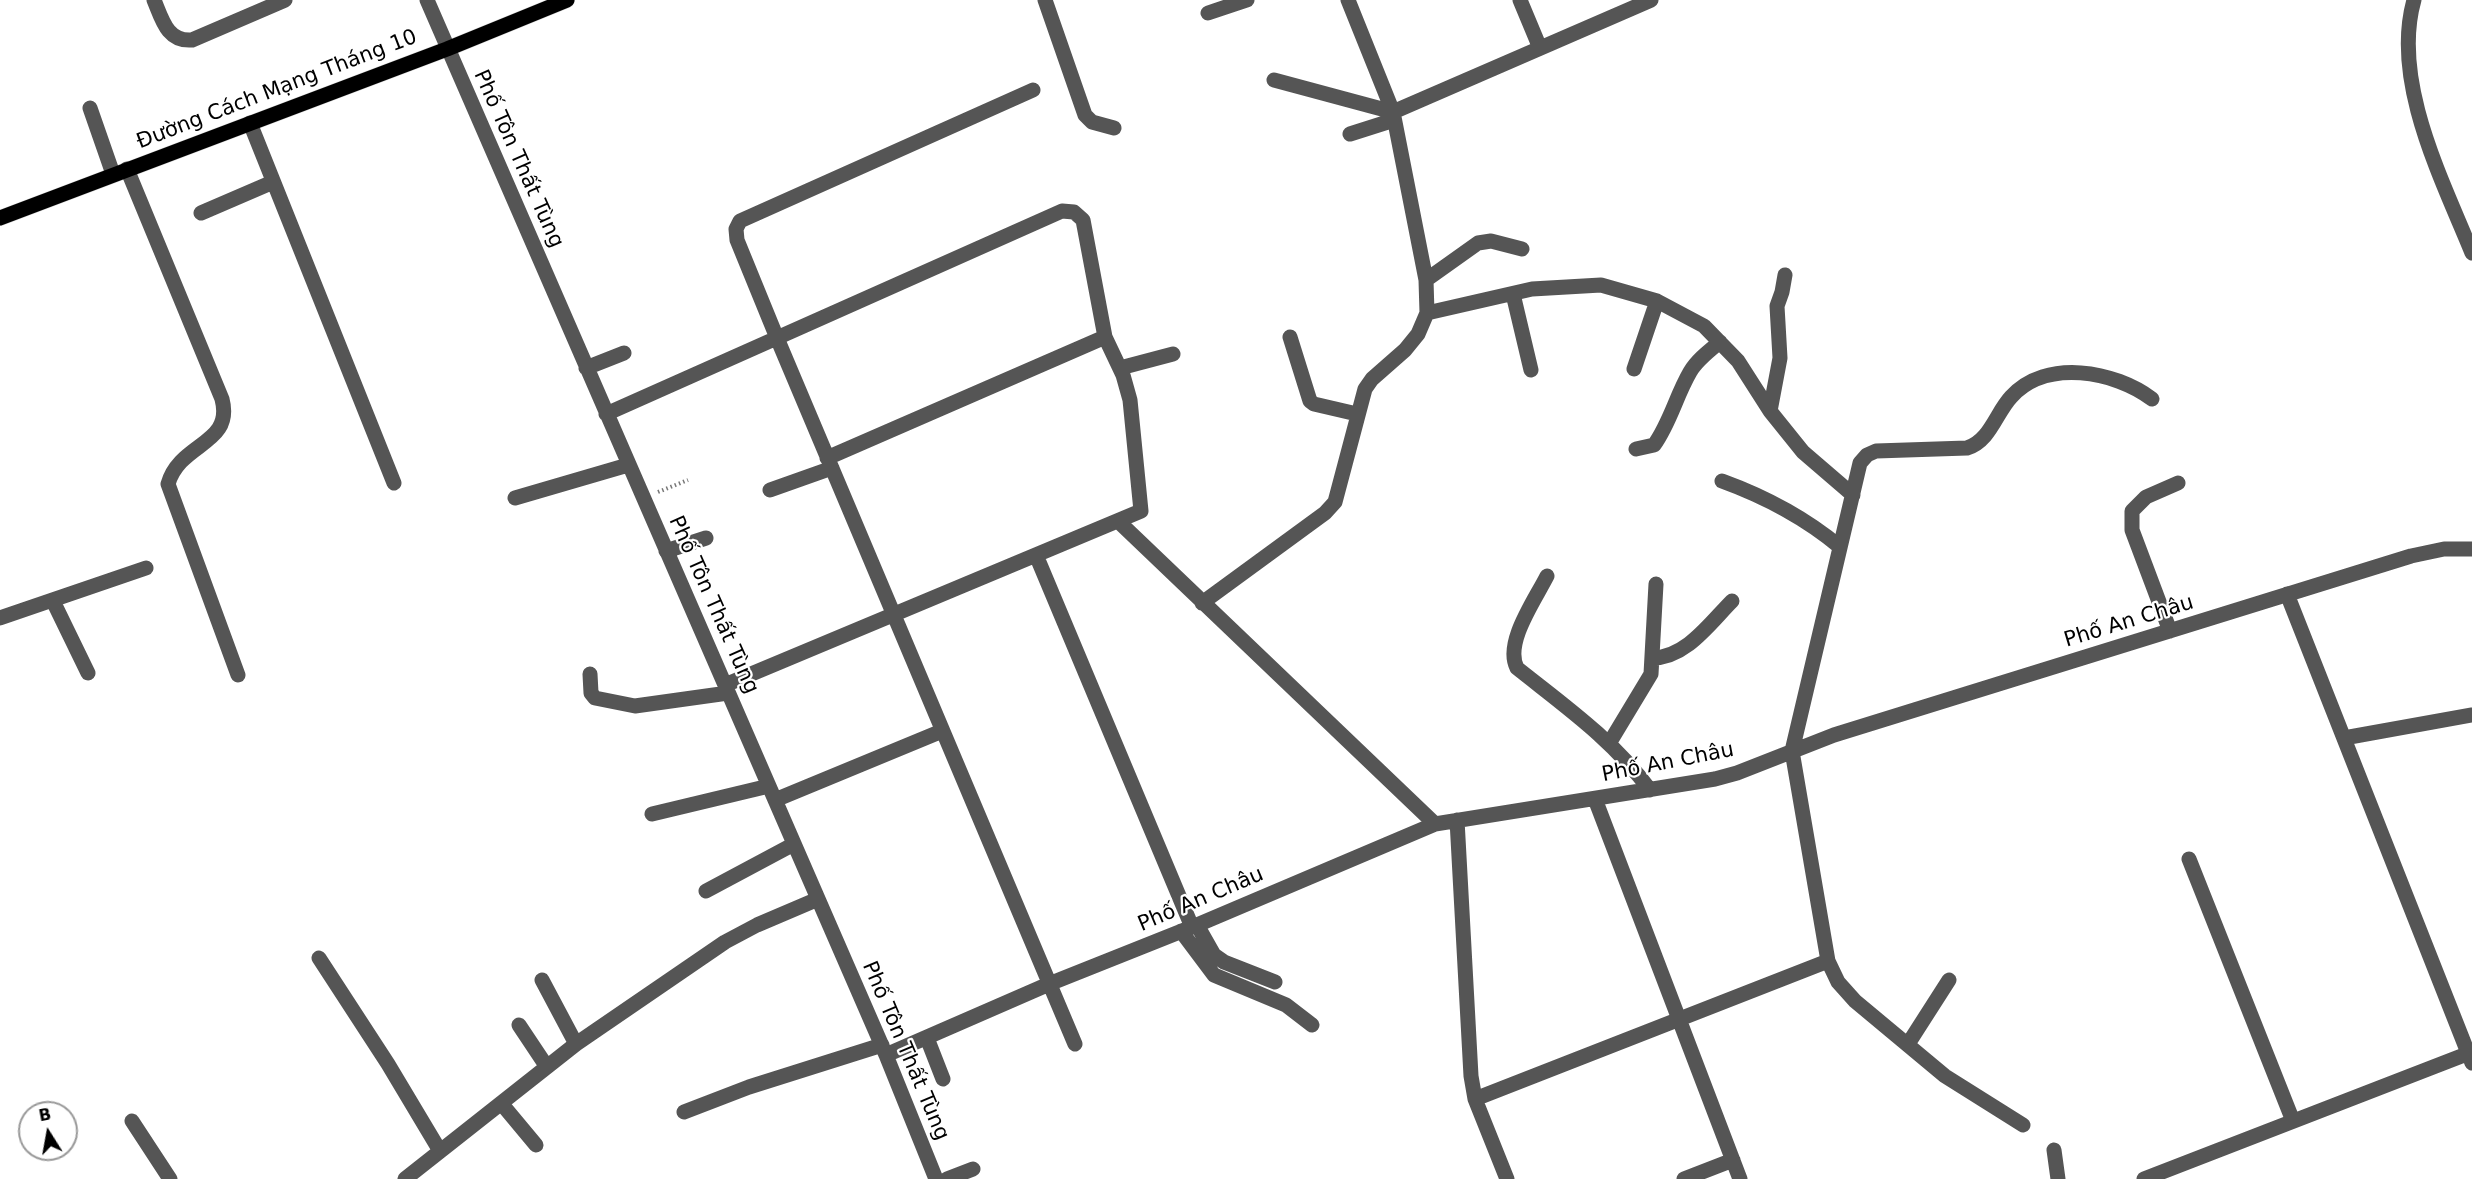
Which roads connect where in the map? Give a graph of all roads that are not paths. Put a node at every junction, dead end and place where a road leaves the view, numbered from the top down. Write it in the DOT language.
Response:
graph roads {
  1 [pos="154,0"];
  2 [pos="285,0"];
  3 [pos="427,0"];
  4 [pos="567,0"];
  5 [pos="1045,0"];
  6 [pos="1247,0"];
  7 [pos="1348,0"];
  8 [pos="1520,0"];
  9 [pos="1651,0"];
  10 [pos="2414,0"];
  11 [pos="1208,14"];
  12 [pos="1540,48"];
  13 [pos="447,49"];
  14 [pos="1274,80"];
  15 [pos="1033,90"];
  16 [pos="90,108"];
  17 [pos="1393,116"];
  18 [pos="250,123"];
  19 [pos="1114,128"];
  20 [pos="1350,134"];
  21 [pos="120,172"];
  22 [pos="273,182"];
  23 [pos="201,213"];
  24 [pos="0,218"];
  25 [pos="1522,249"];
  26 [pos="2472,253"];
  27 [pos="1785,274"];
  28 [pos="1426,280"];
  29 [pos="1513,294"];
  30 [pos="1657,301"];
  31 [pos="1427,313"];
  32 [pos="1106,337"];
  33 [pos="1290,337"];
  34 [pos="777,338"];
  35 [pos="1720,342"];
  36 [pos="624,353"];
  37 [pos="1173,354"];
  38 [pos="586,368"];
  39 [pos="1120,368"];
  40 [pos="1634,369"];
  41 [pos="1531,370"];
  42 [pos="2152,399"];
  43 [pos="1770,411"];
  44 [pos="606,414"];
  45 [pos="1357,414"];
  46 [pos="1636,449"];
  47 [pos="830,463"];
  48 [pos="628,465"];
  49 [pos="1722,481"];
  50 [pos="394,483"];
  51 [pos="2178,483"];
  52 [pos="770,490"];
  53 [pos="1853,495"];
  54 [pos="516,498"];
  55 [pos="1118,521"];
  56 [pos="706,538"];
  57 [pos="1840,547"];
  58 [pos="2472,549"];
  59 [pos="666,551"];
  60 [pos="1036,555"];
  61 [pos="146,568"];
  62 [pos="1547,576"];
  63 [pos="1656,584"];
  64 [pos="2287,594"];
  65 [pos="53,601"];
  66 [pos="1732,601"];
  67 [pos="1202,603"];
  68 [pos="894,616"];
  69 [pos="0,618"];
  70 [pos="2170,631"];
  71 [pos="1652,658"];
  72 [pos="88,674"];
  73 [pos="590,674"];
  74 [pos="238,675"];
  75 [pos="727,689"];
  76 [pos="2472,715"];
  77 [pos="942,731"];
  78 [pos="2344,738"];
  79 [pos="1610,742"];
  80 [pos="1792,751"];
  81 [pos="1650,790"];
  82 [pos="772,793"];
  83 [pos="1595,799"];
  84 [pos="652,814"];
  85 [pos="1457,820"];
  86 [pos="1435,824"];
  87 [pos="794,844"];
  88 [pos="2189,859"];
  89 [pos="706,891"];
  90 [pos="818,899"];
  91 [pos="1190,928"];
  92 [pos="319,958"];
  93 [pos="1828,961"];
  94 [pos="542,980"];
  95 [pos="1950,980"];
  96 [pos="1275,982"];
  97 [pos="1048,984"];
  98 [pos="1680,1020"];
  99 [pos="519,1025"];
  100 [pos="1312,1025"];
  101 [pos="927,1038"];
  102 [pos="576,1044"];
  103 [pos="1074,1044"];
  104 [pos="1908,1044"];
  105 [pos="884,1050"];
  106 [pos="2471,1056"];
  107 [pos="547,1067"];
  108 [pos="943,1079"];
  109 [pos="1475,1099"];
  110 [pos="501,1103"];
  111 [pos="684,1112"];
  112 [pos="132,1120"];
  113 [pos="2293,1121"];
  114 [pos="2023,1125"];
  115 [pos="536,1145"];
  116 [pos="2054,1150"];
  117 [pos="440,1151"];
  118 [pos="1733,1160"];
  119 [pos="973,1169"];
  120 [pos="170,1179"];
  121 [pos="405,1179"];
  122 [pos="936,1179"];
  123 [pos="947,1179"];
  124 [pos="1507,1179"];
  125 [pos="1684,1179"];
  126 [pos="1740,1179"];
  127 [pos="2058,1179"];
  128 [pos="2144,1179"];
  1 -- 2 [label="street"];
  3 -- 13 [label="street, Phố Tôn Thất Tùng"];
  4 -- 13 [label="main road, Đường Cách Mạng Tháng 10"];
  5 -- 19 [label="street"];
  6 -- 11 [label="street"];
  7 -- 17 [label="street"];
  8 -- 12 [label="street"];
  9 -- 12 [label="street"];
  10 -- 26 [label="street"];
  12 -- 17 [label="street"];
  13 -- 18 [label="main road, Đường Cách Mạng Tháng 10"];
  13 -- 38 [label="street, Phố Tôn Thất Tùng"];
  14 -- 17 [label="street"];
  15 -- 34 [label="street"];
  16 -- 21 [label="street"];
  17 -- 20 [label="street"];
  17 -- 28 [label="street"];
  18 -- 21 [label="main road, Đường Cách Mạng Tháng 10"];
  18 -- 22 [label="street"];
  21 -- 24 [label="main road, Đường Cách Mạng Tháng 10"];
  21 -- 74 [label="street"];
  22 -- 23 [label="street"];
  22 -- 50 [label="street"];
  25 -- 28 [label="street"];
  27 -- 43 [label="street"];
  28 -- 31 [label="street"];
  29 -- 30 [label="street"];
  29 -- 31 [label="street"];
  29 -- 41 [label="street"];
  30 -- 35 [label="street"];
  30 -- 40 [label="street"];
  31 -- 45 [label="street"];
  32 -- 34 [label="street"];
  32 -- 39 [label="street"];
  32 -- 47 [label="street"];
  33 -- 45 [label="street"];
  34 -- 44 [label="street"];
  34 -- 47 [label="street"];
  35 -- 43 [label="street"];
  35 -- 46 [label="street"];
  36 -- 38 [label="street"];
  37 -- 39 [label="street"];
  38 -- 44 [label="street, Phố Tôn Thất Tùng"];
  39 -- 55 [label="street"];
  42 -- 53 [label="street"];
  43 -- 53 [label="street"];
  44 -- 48 [label="street, Phố Tôn Thất Tùng"];
  45 -- 67 [label="street"];
  47 -- 52 [label="street"];
  47 -- 68 [label="street"];
  48 -- 54 [label="street"];
  48 -- 59 [label="street, Phố Tôn Thất Tùng"];
  49 -- 57 [label="street"];
  51 -- 70 [label="street"];
  53 -- 57 [label="street"];
  55 -- 60 [label="street"];
  55 -- 67 [label="street"];
  56 -- 59 [label="street"];
  57 -- 80 [label="street"];
  58 -- 64 [label="street, Phố An Châu"];
  59 -- 75 [label="street, Phố Tôn Thất Tùng"];
  60 -- 68 [label="street"];
  60 -- 91 [label="street"];
  61 -- 65 [label="street"];
  62 -- 79 [label="street"];
  63 -- 71 [label="street"];
  64 -- 70 [label="street, Phố An Châu"];
  64 -- 78 [label="street"];
  65 -- 69 [label="street"];
  65 -- 72 [label="street"];
  66 -- 71 [label="street"];
  67 -- 86 [label="street"];
  68 -- 75 [label="street"];
  68 -- 77 [label="street"];
  70 -- 80 [label="street, Phố An Châu"];
  71 -- 79 [label="street"];
  73 -- 75 [label="street"];
  75 -- 82 [label="street, Phố Tôn Thất Tùng"];
  76 -- 78 [label="street"];
  77 -- 82 [label="street"];
  77 -- 97 [label="street"];
  78 -- 106 [label="street"];
  79 -- 81 [label="street"];
  80 -- 81 [label="street, Phố An Châu"];
  80 -- 93 [label="street"];
  81 -- 83 [label="street, Phố An Châu"];
  82 -- 84 [label="street"];
  82 -- 87 [label="street, Phố Tôn Thất Tùng"];
  83 -- 85 [label="street, Phố An Châu"];
  83 -- 98 [label="street"];
  85 -- 86 [label="street, Phố An Châu"];
  85 -- 109 [label="street"];
  86 -- 91 [label="street, Phố An Châu"];
  87 -- 89 [label="street"];
  87 -- 90 [label="street, Phố Tôn Thất Tùng"];
  88 -- 113 [label="street"];
  90 -- 102 [label="street"];
  90 -- 105 [label="street, Phố Tôn Thất Tùng"];
  91 -- 96 [label="street"];
  91 -- 97 [label="street, Phố An Châu"];
  91 -- 100 [label="street"];
  92 -- 117 [label="street"];
  93 -- 98 [label="street"];
  93 -- 104 [label="street"];
  94 -- 102 [label="street"];
  95 -- 104 [label="street"];
  97 -- 101 [label="street, Phố An Châu"];
  97 -- 103 [label="street"];
  98 -- 109 [label="street"];
  98 -- 118 [label="street"];
  99 -- 107 [label="street"];
  101 -- 105 [label="street, Phố An Châu"];
  101 -- 108 [label="street"];
  102 -- 107 [label="street"];
  104 -- 114 [label="street"];
  105 -- 111 [label="street, Phố An Châu"];
  105 -- 122 [label="street, Phố Tôn Thất Tùng"];
  106 -- 113 [label="street"];
  107 -- 110 [label="street"];
  109 -- 124 [label="street"];
  110 -- 115 [label="street"];
  110 -- 117 [label="street"];
  112 -- 120 [label="street"];
  113 -- 128 [label="street"];
  116 -- 127 [label="street"];
  117 -- 121 [label="street"];
  118 -- 125 [label="street"];
  118 -- 126 [label="street"];
  119 -- 123 [label="street"];
}
